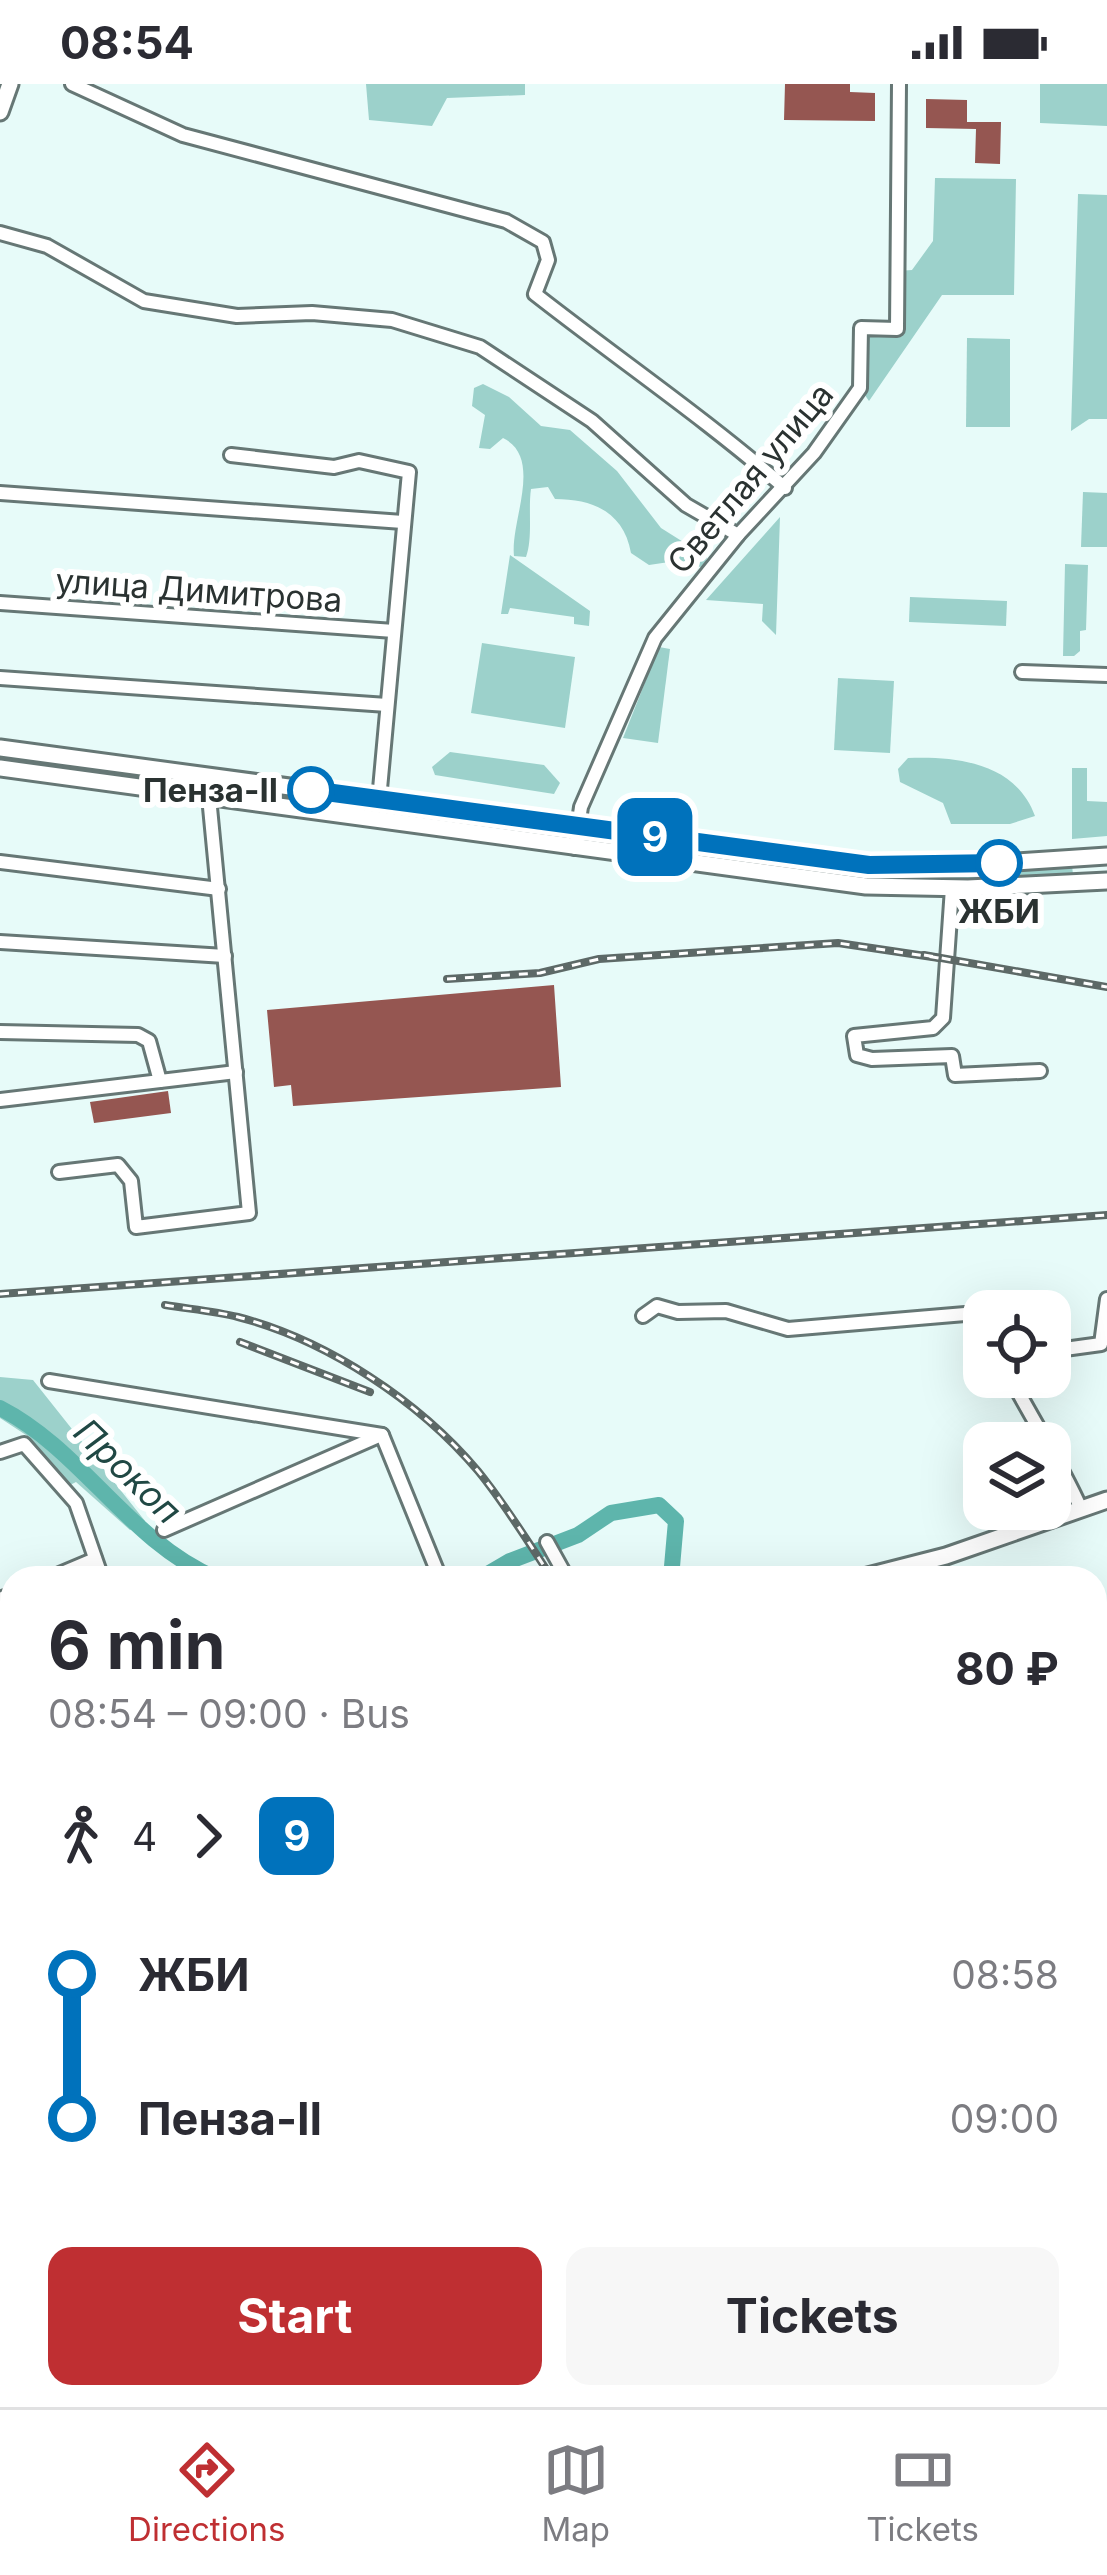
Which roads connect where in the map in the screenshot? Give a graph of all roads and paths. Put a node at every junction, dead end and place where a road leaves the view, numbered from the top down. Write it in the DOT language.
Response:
graph roads {
  1 [pos="72,84"];
  2 [pos="899,84"];
  3 [pos="5,90"];
  4 [pos="0,112"];
  5 [pos="0,233"];
  6 [pos="231,455"];
  7 [pos="785,488"];
  8 [pos="0,493"];
  9 [pos="403,522"];
  10 [pos="738,535"];
  11 [pos="0,603"];
  12 [pos="394,631"];
  13 [pos="1022,672"];
  14 [pos="1107,675"];
  15 [pos="0,678"];
  16 [pos="388,705"];
  17 [pos="0,748"];
  18 [pos="0,768"];
  19 [pos="209,797"];
  20 [pos="379,800"];
  21 [pos="578,826"];
  22 [pos="575,848"];
  23 [pos="1107,856"];
  24 [pos="0,862"];
  25 [pos="1107,881"];
  26 [pos="952,888"];
  27 [pos="218,889"];
  28 [pos="0,942"];
  29 [pos="225,956"];
  30 [pos="0,1032"];
  31 [pos="1040,1071"];
  32 [pos="236,1072"];
  33 [pos="160,1081"];
  34 [pos="0,1100"];
  35 [pos="59,1172"];
  36 [pos="1107,1299"];
  37 [pos="963,1314"];
  38 [pos="643,1316"];
  39 [pos="1071,1348"];
  40 [pos="49,1382"];
  41 [pos="1021,1398"];
  42 [pos="382,1435"];
  43 [pos="0,1452"];
  44 [pos="1107,1500"];
  45 [pos="1081,1509"];
  46 [pos="164,1529"];
  47 [pos="550,1547"];
  48 [pos="95,1559"];
  49 [pos="78,1566"];
  50 [pos="98,1566"];
  51 [pos="435,1566"];
  52 [pos="560,1566"];
  53 [pos="919,1566"];
  1 -- 7 [label="street"];
  2 -- 7 [label="street, Светлая улица"];
  3 -- 4 [label="main road"];
  5 -- 10 [label="street"];
  6 -- 9 [label="street"];
  7 -- 10 [label="street, Светлая улица"];
  8 -- 9 [label="street"];
  9 -- 12 [label="street"];
  10 -- 21 [label="street, Светлая улица"];
  11 -- 12 [label="street, улица Димитрова"];
  12 -- 16 [label="street"];
  13 -- 14 [label="street"];
  15 -- 16 [label="street"];
  16 -- 20 [label="street"];
  17 -- 20 [label="main road"];
  18 -- 19 [label="main road"];
  19 -- 22 [label="main road"];
  19 -- 27 [label="street"];
  20 -- 21 [label="main road"];
  21 -- 22 [label="street, Светлая улица"];
  21 -- 23 [label="main road"];
  22 -- 26 [label="main road"];
  24 -- 27 [label="street"];
  25 -- 26 [label="main road"];
  26 -- 31 [label="street"];
  27 -- 29 [label="street"];
  28 -- 29 [label="street"];
  29 -- 32 [label="street"];
  30 -- 33 [label="street"];
  32 -- 33 [label="street"];
  32 -- 35 [label="street"];
  33 -- 34 [label="street"];
  36 -- 39 [label="street"];
  37 -- 38 [label="street"];
  40 -- 42 [label="street"];
  41 -- 45 [label="street"];
  42 -- 46 [label="street"];
  42 -- 51 [label="street"];
  43 -- 48 [label="street"];
  44 -- 45 [label="main road"];
  45 -- 53 [label="main road"];
  47 -- 52 [label="street"];
  48 -- 49 [label="street"];
  48 -- 50 [label="street"];
}
